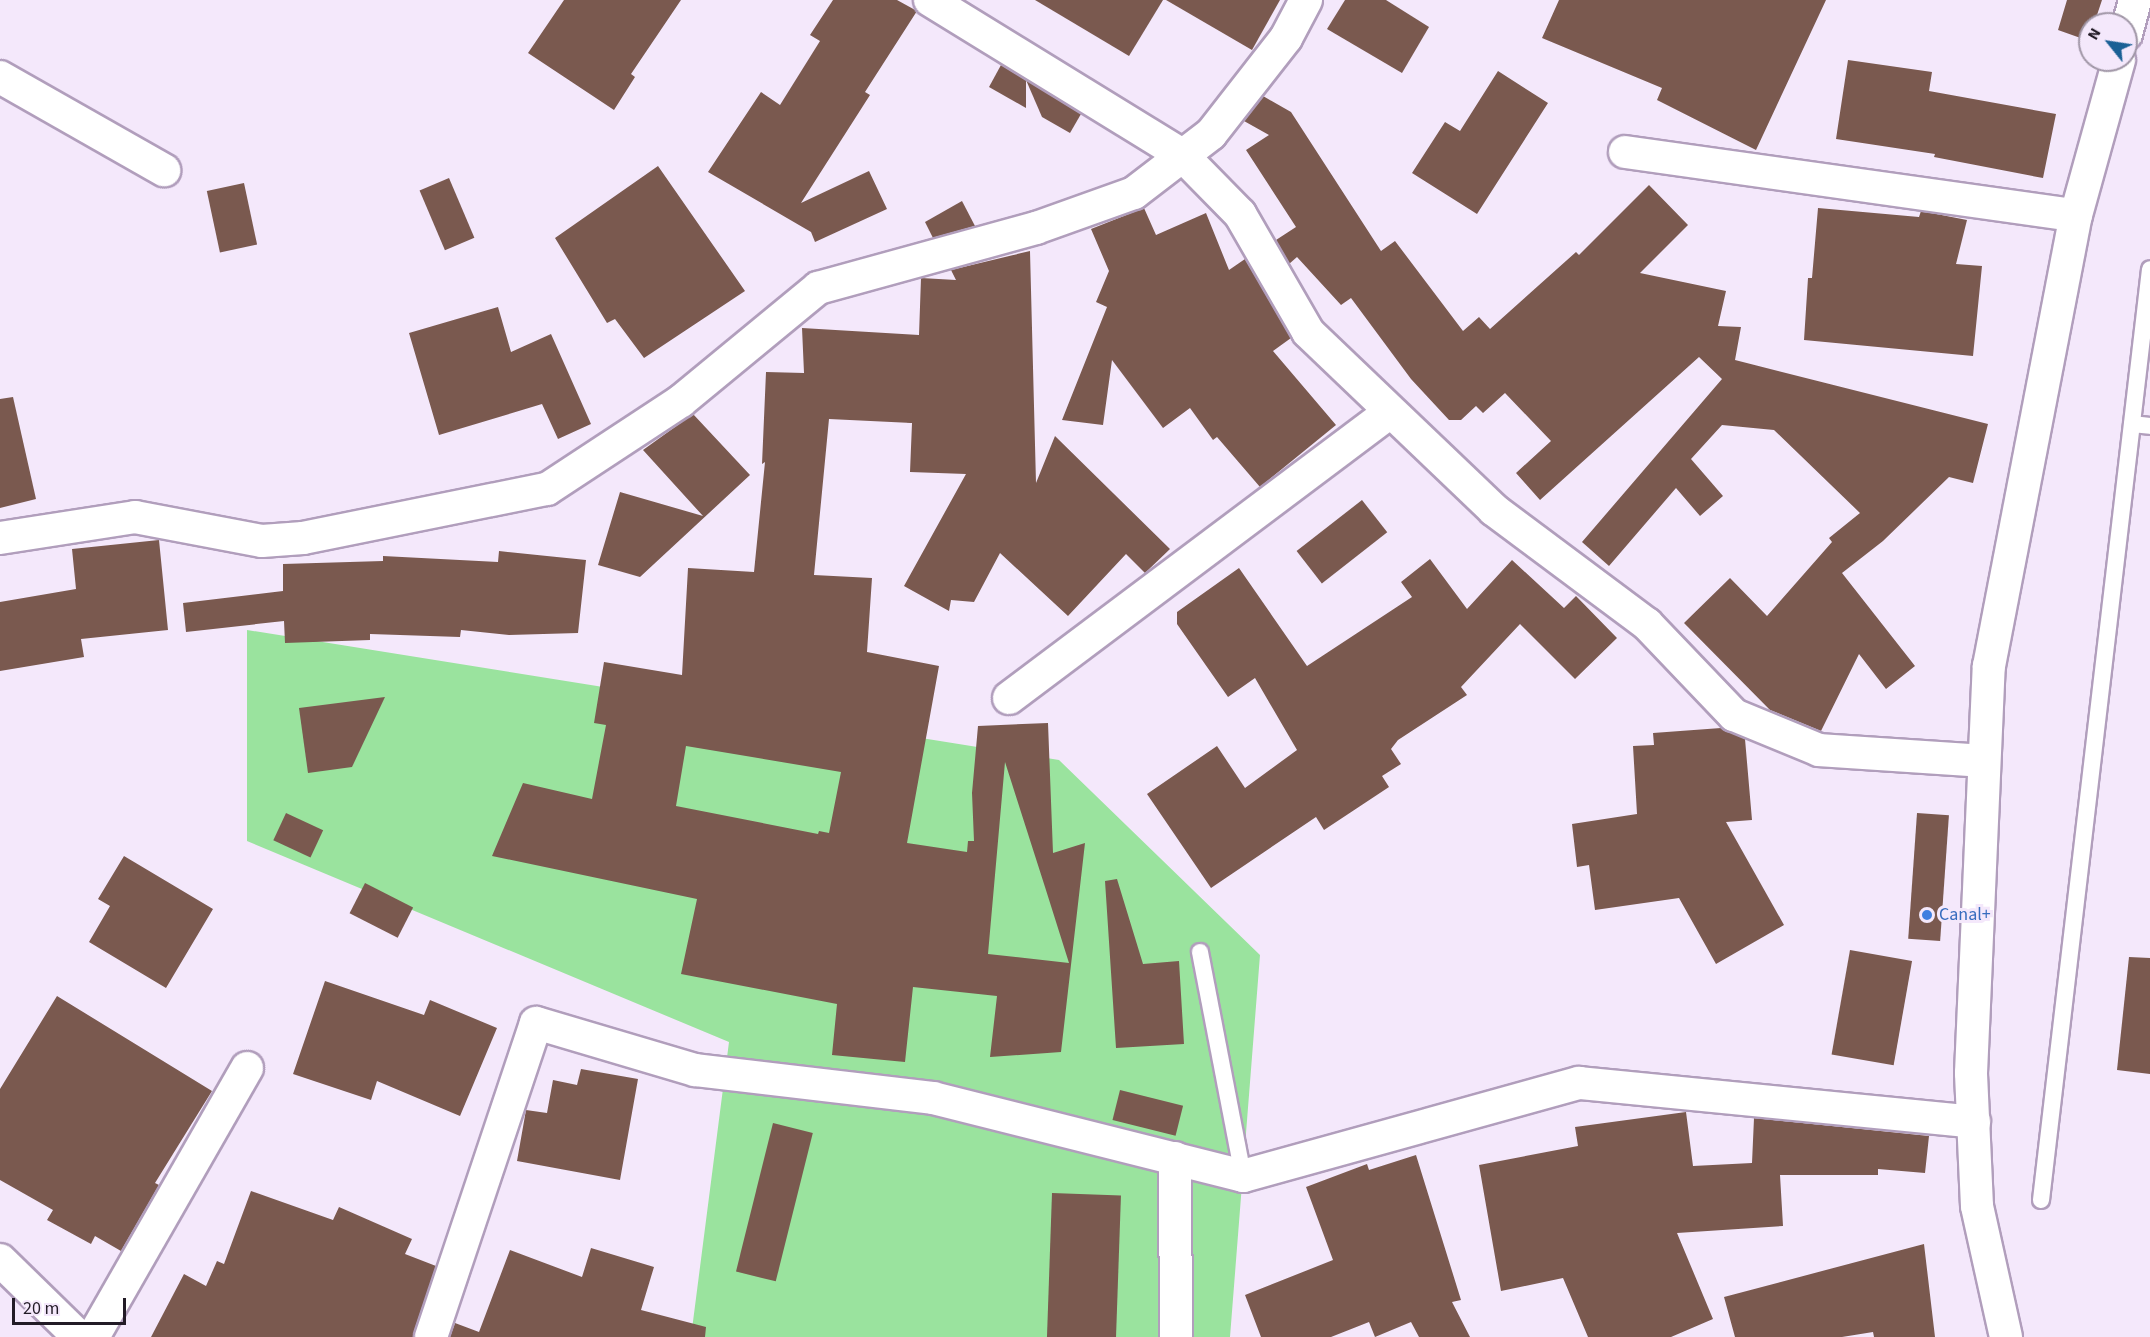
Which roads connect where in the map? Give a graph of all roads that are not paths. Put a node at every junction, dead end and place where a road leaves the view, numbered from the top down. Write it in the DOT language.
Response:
graph roads {
  1 [pos="930,0"];
  2 [pos="1306,0"];
  3 [pos="2116,72"];
  4 [pos="0,77"];
  5 [pos="1625,152"];
  6 [pos="1182,155"];
  7 [pos="164,170"];
  8 [pos="2076,215"];
  9 [pos="2150,269"];
  10 [pos="1390,412"];
  11 [pos="2132,424"];
  12 [pos="2150,426"];
  13 [pos="0,538"];
  14 [pos="1009,698"];
  15 [pos="1984,761"];
  16 [pos="1200,952"];
  17 [pos="247,1068"];
  18 [pos="1974,1122"];
  19 [pos="1175,1158"];
  20 [pos="1243,1176"];
  21 [pos="2041,1200"];
  22 [pos="0,1260"];
  23 [pos="79,1337"];
  24 [pos="93,1337"];
  25 [pos="430,1337"];
  26 [pos="1176,1337"];
  27 [pos="2006,1337"];
  1 -- 6 [label="street"];
  2 -- 6 [label="street"];
  3 -- 8 [label="street"];
  4 -- 7 [label="street"];
  5 -- 8 [label="street"];
  6 -- 10 [label="street"];
  6 -- 13 [label="street"];
  8 -- 15 [label="street"];
  9 -- 11 [label="lane"];
  10 -- 14 [label="street"];
  10 -- 15 [label="street"];
  11 -- 12 [label="lane"];
  11 -- 21 [label="lane"];
  15 -- 18 [label="street"];
  16 -- 20 [label="lane"];
  17 -- 24 [label="street"];
  18 -- 20 [label="street"];
  18 -- 27 [label="street"];
  19 -- 20 [label="street"];
  19 -- 25 [label="street"];
  19 -- 26 [label="street"];
  22 -- 23 [label="street"];
}
